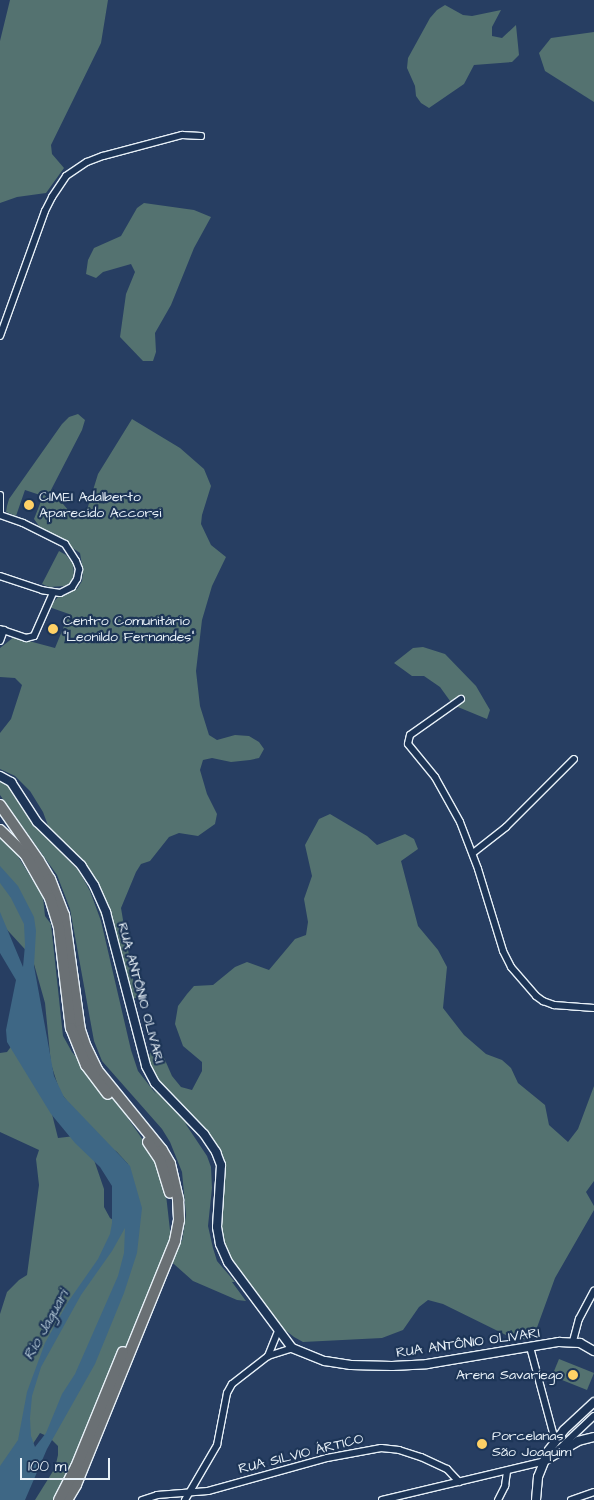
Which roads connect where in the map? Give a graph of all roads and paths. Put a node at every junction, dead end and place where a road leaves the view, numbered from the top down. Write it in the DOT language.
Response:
graph roads {
  1 [pos="201,136"];
  2 [pos="0,336"];
  3 [pos="0,495"];
  4 [pos="0,515"];
  5 [pos="0,576"];
  6 [pos="53,593"];
  7 [pos="2,630"];
  8 [pos="0,641"];
  9 [pos="462,699"];
  10 [pos="574,759"];
  11 [pos="0,776"];
  12 [pos="0,805"];
  13 [pos="0,830"];
  14 [pos="472,853"];
  15 [pos="594,1008"];
  16 [pos="594,1291"];
  17 [pos="278,1331"];
  18 [pos="573,1341"];
  19 [pos="530,1347"];
  20 [pos="292,1348"];
  21 [pos="594,1352"];
  22 [pos="268,1356"];
  23 [pos="594,1402"];
  24 [pos="594,1416"];
  25 [pos="594,1437"];
  26 [pos="555,1440"];
  27 [pos="555,1453"];
  28 [pos="542,1462"];
  29 [pos="507,1471"];
  30 [pos="459,1482"];
  31 [pos="594,1492"];
  32 [pos="189,1493"];
  33 [pos="59,1500"];
  34 [pos="67,1500"];
  35 [pos="142,1500"];
  36 [pos="185,1500"];
  37 [pos="382,1500"];
  38 [pos="498,1500"];
  39 [pos="536,1500"];
  40 [pos="571,1500"];
  1 -- 2 [label="street"];
  3 -- 4 [label="street"];
  4 -- 6 [label="street"];
  5 -- 6 [label="street"];
  6 -- 7 [label="street"];
  7 -- 8 [label="street"];
  9 -- 14 [label="street"];
  10 -- 14 [label="street"];
  11 -- 17 [label="street, RUA ANTÔNIO OLIVARI"];
  12 -- 34 [label="main road"];
  13 -- 33 [label="main road"];
  14 -- 15 [label="street"];
  16 -- 18 [label="street"];
  17 -- 20 [label="street, RUA ANTÔNIO OLIVARI"];
  17 -- 22 [label="street"];
  18 -- 19 [label="street, RUA ANTÔNIO OLIVARI"];
  18 -- 21 [label="street"];
  19 -- 20 [label="street, RUA ANTÔNIO OLIVARI"];
  19 -- 26 [label="street"];
  20 -- 22 [label="street"];
  22 -- 32 [label="street"];
  23 -- 26 [label="street"];
  24 -- 27 [label="street"];
  25 -- 27 [label="street"];
  26 -- 28 [label="street"];
  27 -- 28 [label="street"];
  28 -- 29 [label="street"];
  28 -- 39 [label="street"];
  29 -- 30 [label="street"];
  29 -- 38 [label="street"];
  30 -- 32 [label="street, RUA SILVIO ÁRTICO"];
  30 -- 37 [label="street"];
  31 -- 40 [label="street"];
  32 -- 35 [label="street, RUA SILVIO ÁRTICO"];
  32 -- 36 [label="street"];
}
